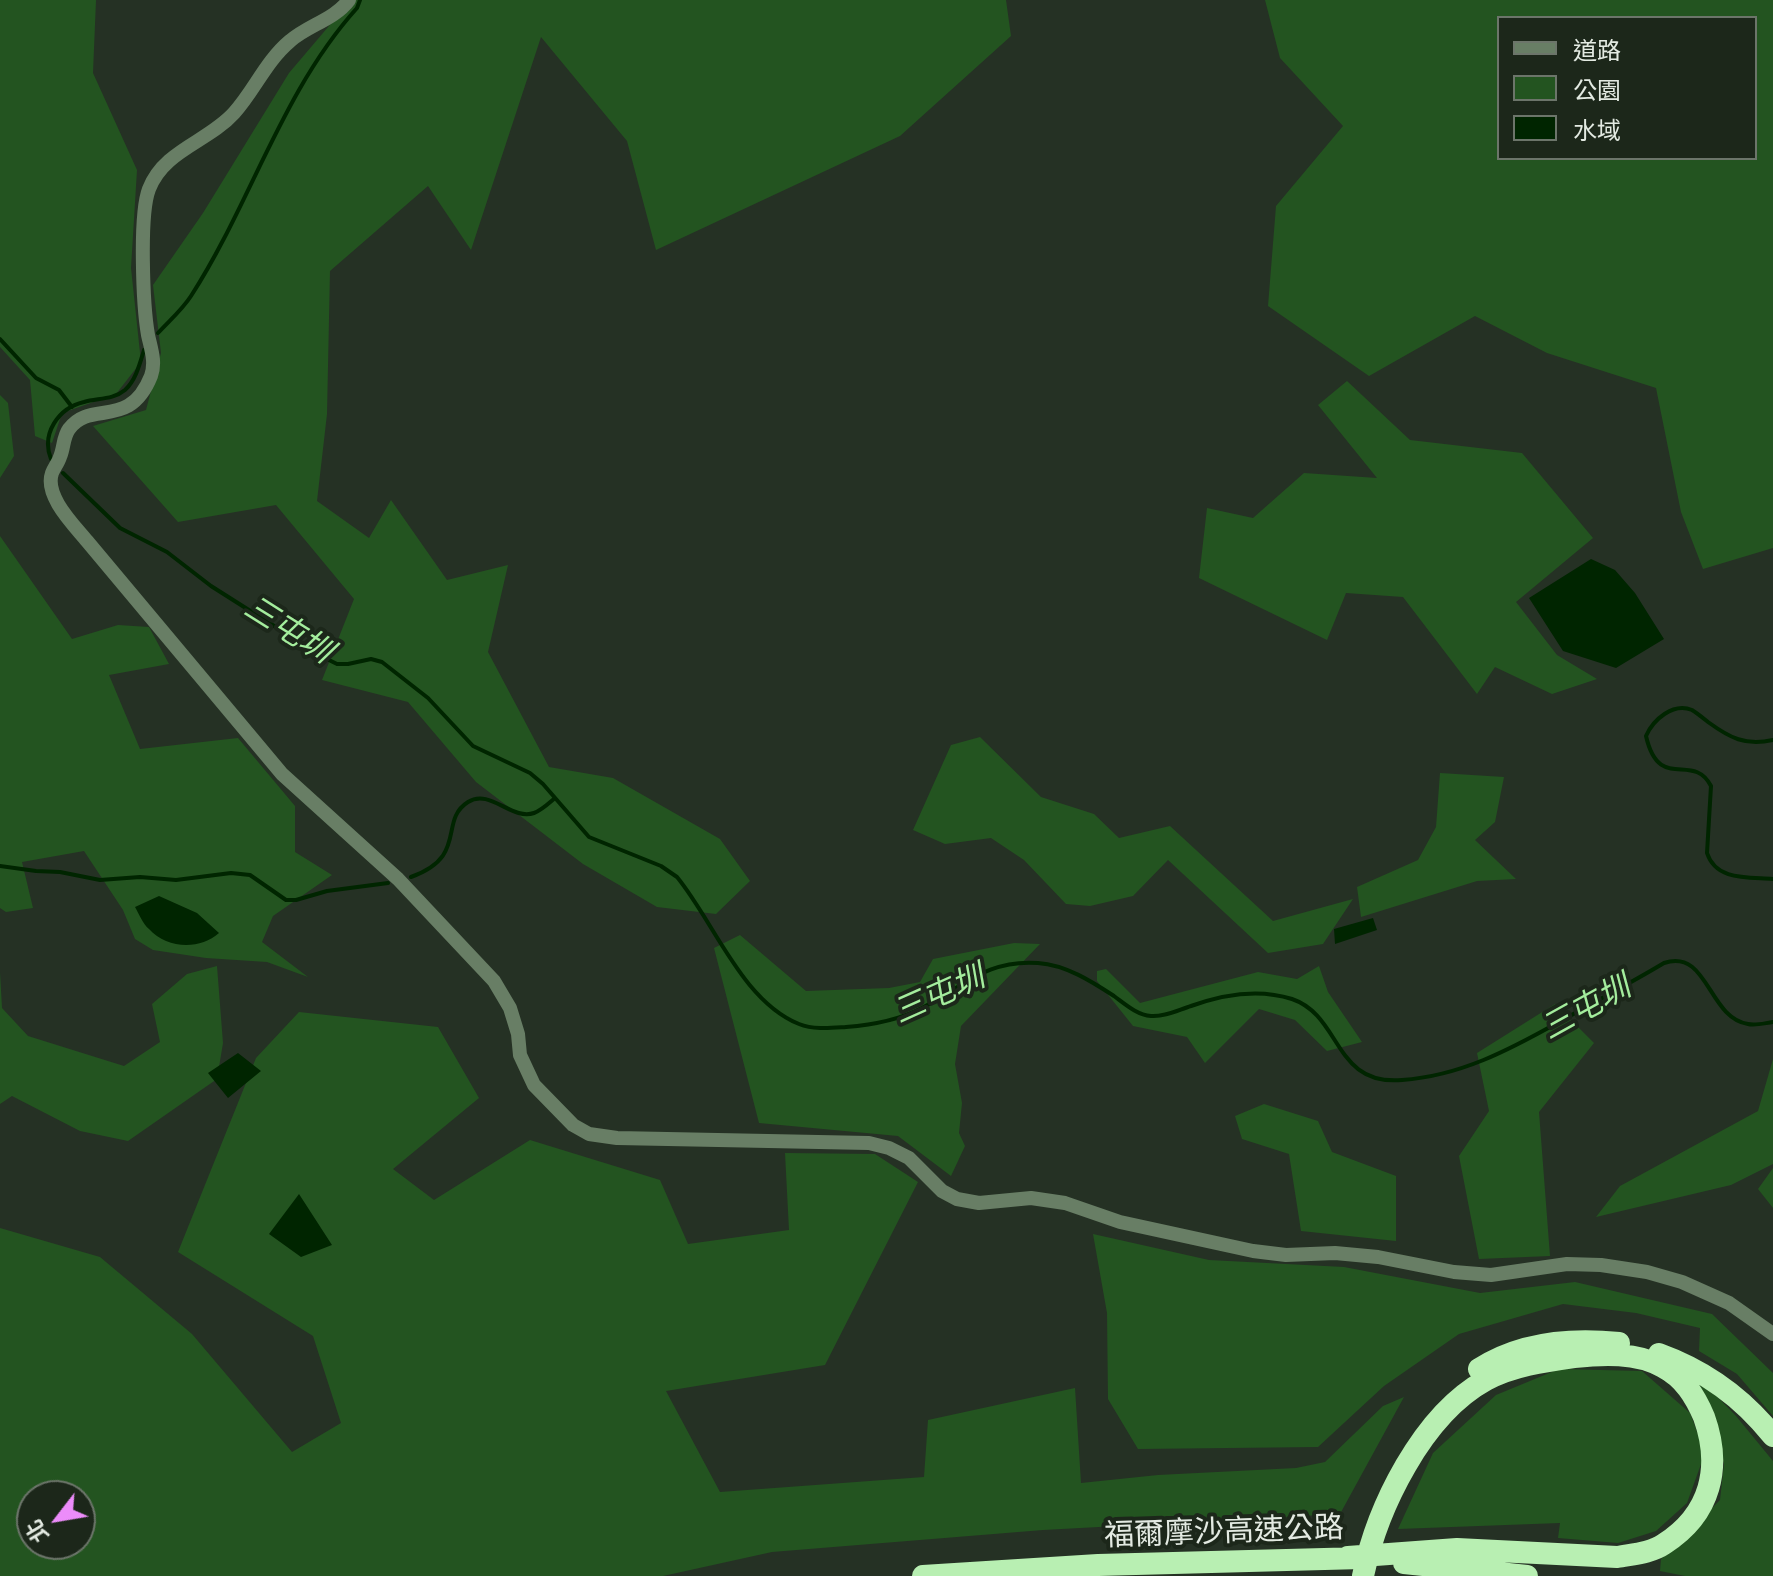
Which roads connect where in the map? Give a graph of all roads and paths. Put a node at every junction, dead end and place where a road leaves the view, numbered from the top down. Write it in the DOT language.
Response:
graph roads {
  1 [pos="349,0"];
  2 [pos="1773,1334"];
  3 [pos="1773,1436"];
  4 [pos="1390,1481"];
  5 [pos="1348,1566"];
  6 [pos="923,1576"];
  7 [pos="1363,1576"];
  8 [pos="1527,1576"];
  1 -- 2 [label="street"];
  3 -- 4 [label="highway"];
  4 -- 5 [label="highway"];
  4 -- 5 [label="highway"];
  4 -- 7 [label="highway"];
  5 -- 6 [label="highway, 福爾摩沙高速公路"];
  5 -- 8 [label="highway, 福爾摩沙高速公路"];
}
